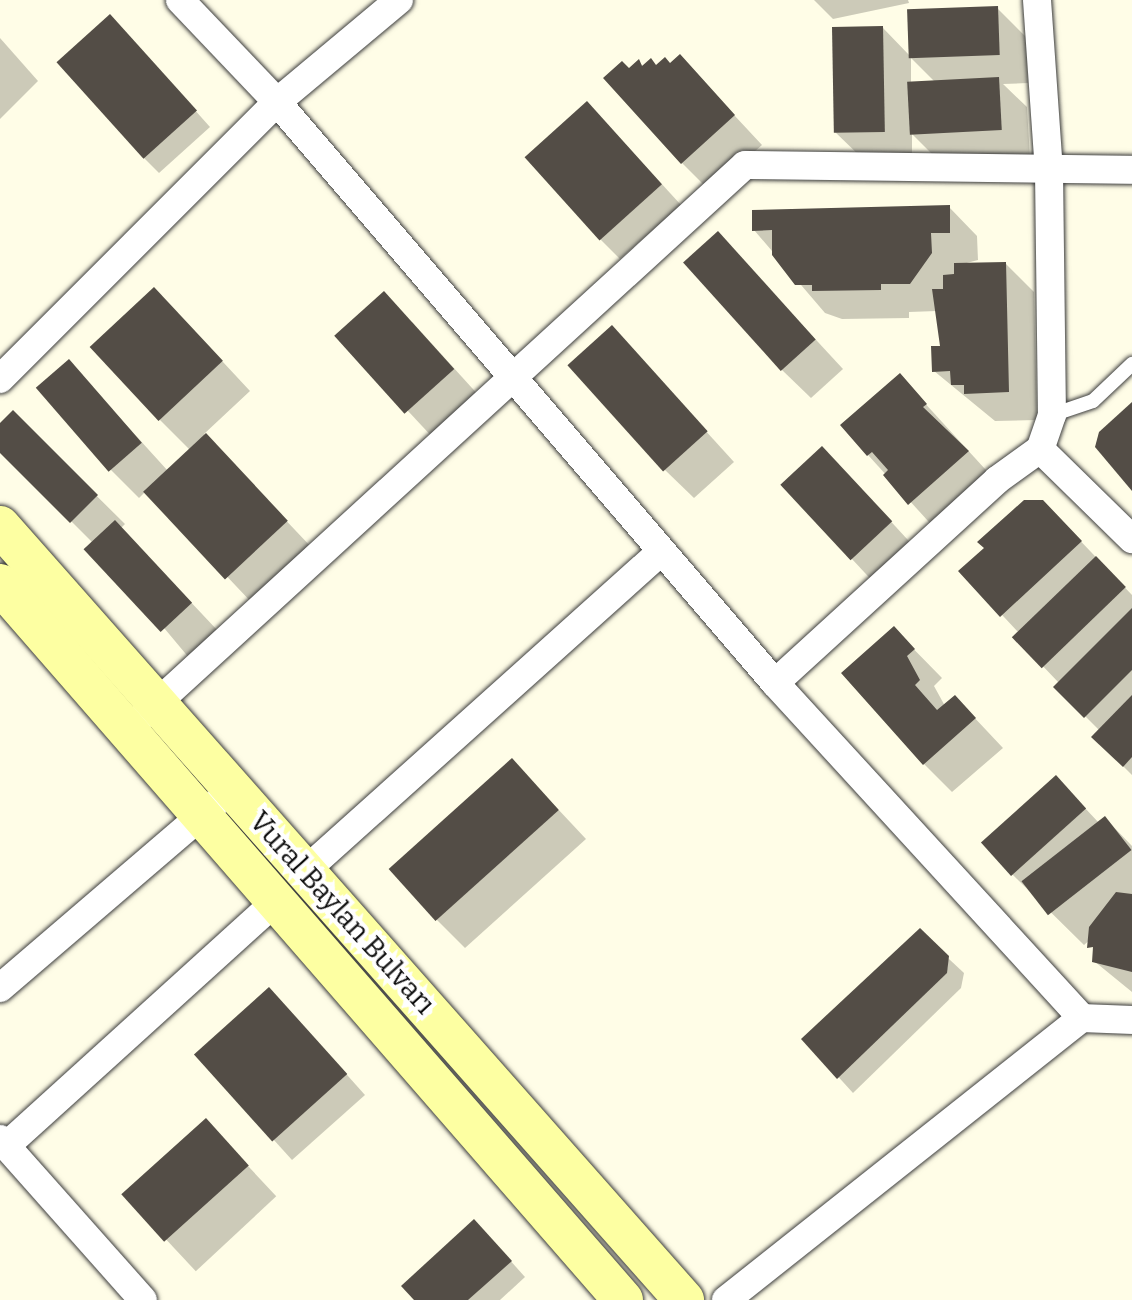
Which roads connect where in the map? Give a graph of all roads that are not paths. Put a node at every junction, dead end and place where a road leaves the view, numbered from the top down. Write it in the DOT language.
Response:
graph roads {
  1 [pos="180,0"];
  2 [pos="399,0"];
  3 [pos="1037,0"];
  4 [pos="277,102"];
  5 [pos="1132,170"];
  6 [pos="1049,171"];
  7 [pos="1132,364"];
  8 [pos="514,378"];
  9 [pos="0,379"];
  10 [pos="1052,415"];
  11 [pos="1040,449"];
  12 [pos="0,526"];
  13 [pos="1132,539"];
  14 [pos="662,551"];
  15 [pos="0,584"];
  16 [pos="775,683"];
  17 [pos="157,704"];
  18 [pos="126,730"];
  19 [pos="232,789"];
  20 [pos="201,817"];
  21 [pos="305,871"];
  22 [pos="275,902"];
  23 [pos="0,988"];
  24 [pos="1082,1018"];
  25 [pos="1132,1020"];
  26 [pos="3,1143"];
  27 [pos="140,1299"];
  28 [pos="623,1300"];
  29 [pos="684,1300"];
  30 [pos="726,1300"];
  1 -- 4 [label="street"];
  2 -- 4 [label="street"];
  3 -- 6 [label="street"];
  4 -- 8 [label="street"];
  4 -- 9 [label="street"];
  5 -- 6 [label="street"];
  6 -- 8 [label="street"];
  6 -- 10 [label="street"];
  7 -- 10 [label="lane"];
  8 -- 14 [label="street"];
  8 -- 17 [label="street"];
  10 -- 11 [label="street"];
  11 -- 13 [label="street"];
  11 -- 16 [label="street"];
  12 -- 17 [label="main road, Vural Baylan Bulvarı"];
  14 -- 16 [label="street"];
  14 -- 21 [label="street"];
  15 -- 18 [label="main road, Vural Baylan Bulvarı"];
  16 -- 24 [label="street"];
  17 -- 18 [label="street"];
  17 -- 19 [label="main road, Vural Baylan Bulvarı"];
  18 -- 20 [label="main road, Vural Baylan Bulvarı"];
  19 -- 20 [label="street"];
  19 -- 21 [label="main road, Vural Baylan Bulvarı"];
  20 -- 22 [label="main road, Vural Baylan Bulvarı"];
  20 -- 23 [label="street"];
  21 -- 29 [label="main road, Vural Baylan Bulvarı"];
  22 -- 26 [label="street"];
  22 -- 28 [label="main road, Vural Baylan Bulvarı"];
  24 -- 25 [label="street"];
  24 -- 30 [label="street"];
  26 -- 27 [label="street"];
}
